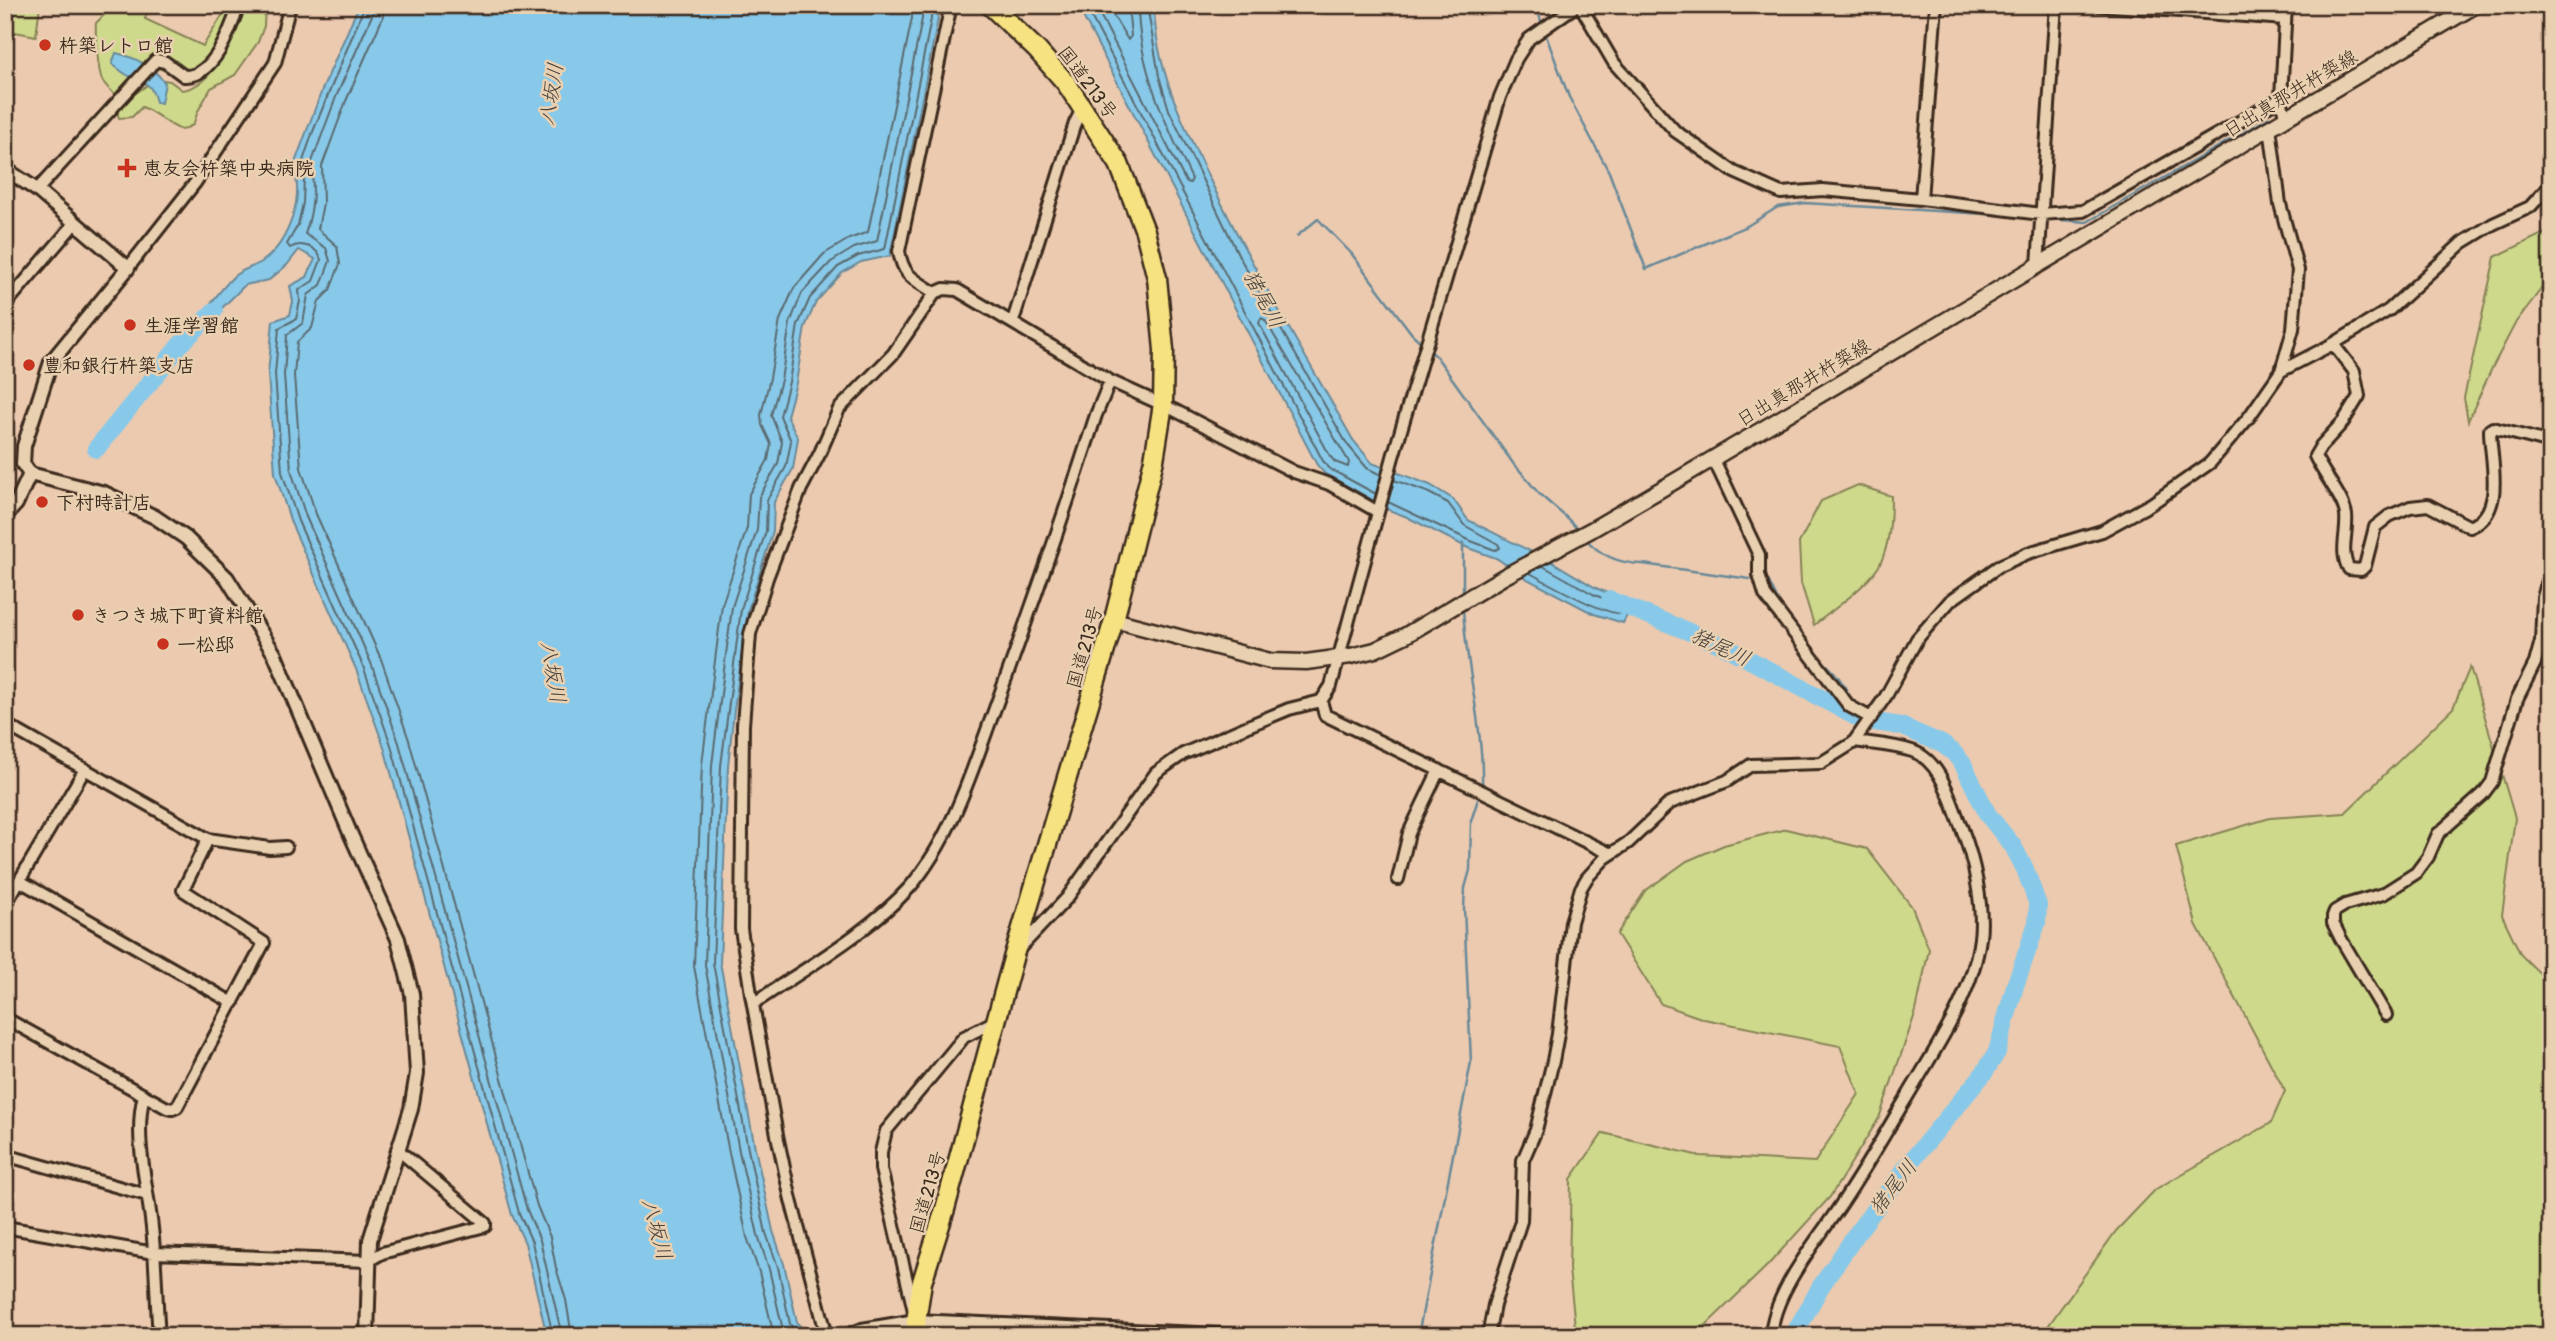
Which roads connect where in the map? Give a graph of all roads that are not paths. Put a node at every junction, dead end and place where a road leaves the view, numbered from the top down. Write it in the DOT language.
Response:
graph roads {
  1 [pos="239,5"];
  2 [pos="290,5"];
  3 [pos="951,5"];
  4 [pos="990,5"];
  5 [pos="1578,5"];
  6 [pos="1936,5"];
  7 [pos="2056,5"];
  8 [pos="2099,5"];
  9 [pos="2286,5"];
  10 [pos="2476,5"];
  11 [pos="2285,19"];
  12 [pos="2281,98"];
  13 [pos="1083,107"];
  14 [pos="2285,117"];
  15 [pos="2270,127"];
  16 [pos="5,169"];
  17 [pos="2551,184"];
  18 [pos="37,190"];
  19 [pos="1921,199"];
  20 [pos="2040,219"];
  21 [pos="75,223"];
  22 [pos="2038,265"];
  23 [pos="128,268"];
  24 [pos="935,293"];
  25 [pos="5,305"];
  26 [pos="1013,321"];
  27 [pos="2333,344"];
  28 [pos="2281,371"];
  29 [pos="1111,381"];
  30 [pos="1163,404"];
  31 [pos="2551,443"];
  32 [pos="1713,458"];
  33 [pos="30,474"];
  34 [pos="1378,512"];
  35 [pos="5,516"];
  36 [pos="2551,569"];
  37 [pos="1114,620"];
  38 [pos="1337,658"];
  39 [pos="1321,701"];
  40 [pos="1871,718"];
  41 [pos="5,724"];
  42 [pos="1854,741"];
  43 [pos="85,769"];
  44 [pos="1439,770"];
  45 [pos="208,839"];
  46 [pos="285,847"];
  47 [pos="1612,854"];
  48 [pos="1398,878"];
  49 [pos="20,881"];
  50 [pos="5,905"];
  51 [pos="1014,955"];
  52 [pos="233,1003"];
  53 [pos="752,1004"];
  54 [pos="2386,1015"];
  55 [pos="5,1017"];
  56 [pos="997,1020"];
  57 [pos="144,1095"];
  58 [pos="397,1149"];
  59 [pos="5,1155"];
  60 [pos="148,1195"];
  61 [pos="5,1227"];
  62 [pos="154,1253"];
  63 [pos="368,1261"];
  64 [pos="917,1329"];
  65 [pos="159,1336"];
  66 [pos="367,1336"];
  67 [pos="827,1336"];
  68 [pos="847,1336"];
  69 [pos="1241,1336"];
  70 [pos="1488,1336"];
  71 [pos="1771,1336"];
  1 -- 18 [label="street"];
  2 -- 23 [label="street"];
  3 -- 24 [label="street"];
  4 -- 13 [label="highway, 国道213号"];
  5 -- 19 [label="street"];
  5 -- 34 [label="street"];
  6 -- 19 [label="street"];
  7 -- 20 [label="street"];
  8 -- 11 [label="street"];
  9 -- 11 [label="street"];
  10 -- 14 [label="main road, 日出真那井杵築線"];
  11 -- 12 [label="street"];
  12 -- 14 [label="street"];
  12 -- 20 [label="street"];
  13 -- 26 [label="street"];
  13 -- 30 [label="highway, 国道213号"];
  14 -- 15 [label="main road, 日出真那井杵築線"];
  15 -- 22 [label="main road, 日出真那井杵築線"];
  15 -- 28 [label="street"];
  16 -- 18 [label="street"];
  17 -- 27 [label="street"];
  18 -- 21 [label="street"];
  19 -- 20 [label="street"];
  20 -- 22 [label="street"];
  21 -- 23 [label="street"];
  21 -- 25 [label="street"];
  22 -- 32 [label="main road, 日出真那井杵築線"];
  23 -- 33 [label="street"];
  24 -- 26 [label="street"];
  24 -- 53 [label="street"];
  26 -- 29 [label="street"];
  27 -- 28 [label="street"];
  27 -- 31 [label="street"];
  28 -- 40 [label="street"];
  29 -- 30 [label="street"];
  29 -- 53 [label="street"];
  30 -- 34 [label="street"];
  30 -- 37 [label="highway, 国道213号"];
  32 -- 38 [label="main road, 日出真那井杵築線"];
  32 -- 40 [label="street"];
  33 -- 35 [label="street"];
  33 -- 58 [label="street"];
  34 -- 38 [label="street"];
  36 -- 54 [label="street"];
  37 -- 38 [label="main road, 日出真那井杵築線"];
  37 -- 51 [label="highway, 国道213号"];
  38 -- 39 [label="street"];
  39 -- 44 [label="street"];
  39 -- 51 [label="street"];
  40 -- 42 [label="street"];
  41 -- 43 [label="street"];
  42 -- 47 [label="street"];
  42 -- 71 [label="street"];
  43 -- 45 [label="street"];
  43 -- 49 [label="street"];
  44 -- 47 [label="street"];
  44 -- 48 [label="street"];
  45 -- 46 [label="street"];
  45 -- 52 [label="street"];
  47 -- 70 [label="street"];
  49 -- 50 [label="street"];
  49 -- 52 [label="street"];
  51 -- 56 [label="highway, 国道213号"];
  52 -- 57 [label="street"];
  53 -- 67 [label="street"];
  55 -- 57 [label="street"];
  56 -- 64 [label="highway, 国道213号"];
  56 -- 64 [label="street"];
  57 -- 60 [label="street"];
  58 -- 63 [label="street"];
  58 -- 63 [label="street"];
  59 -- 60 [label="street"];
  60 -- 62 [label="street"];
  61 -- 62 [label="street"];
  62 -- 63 [label="street"];
  62 -- 65 [label="street"];
  63 -- 66 [label="street"];
  64 -- 68 [label="street"];
  64 -- 69 [label="street"];
}
